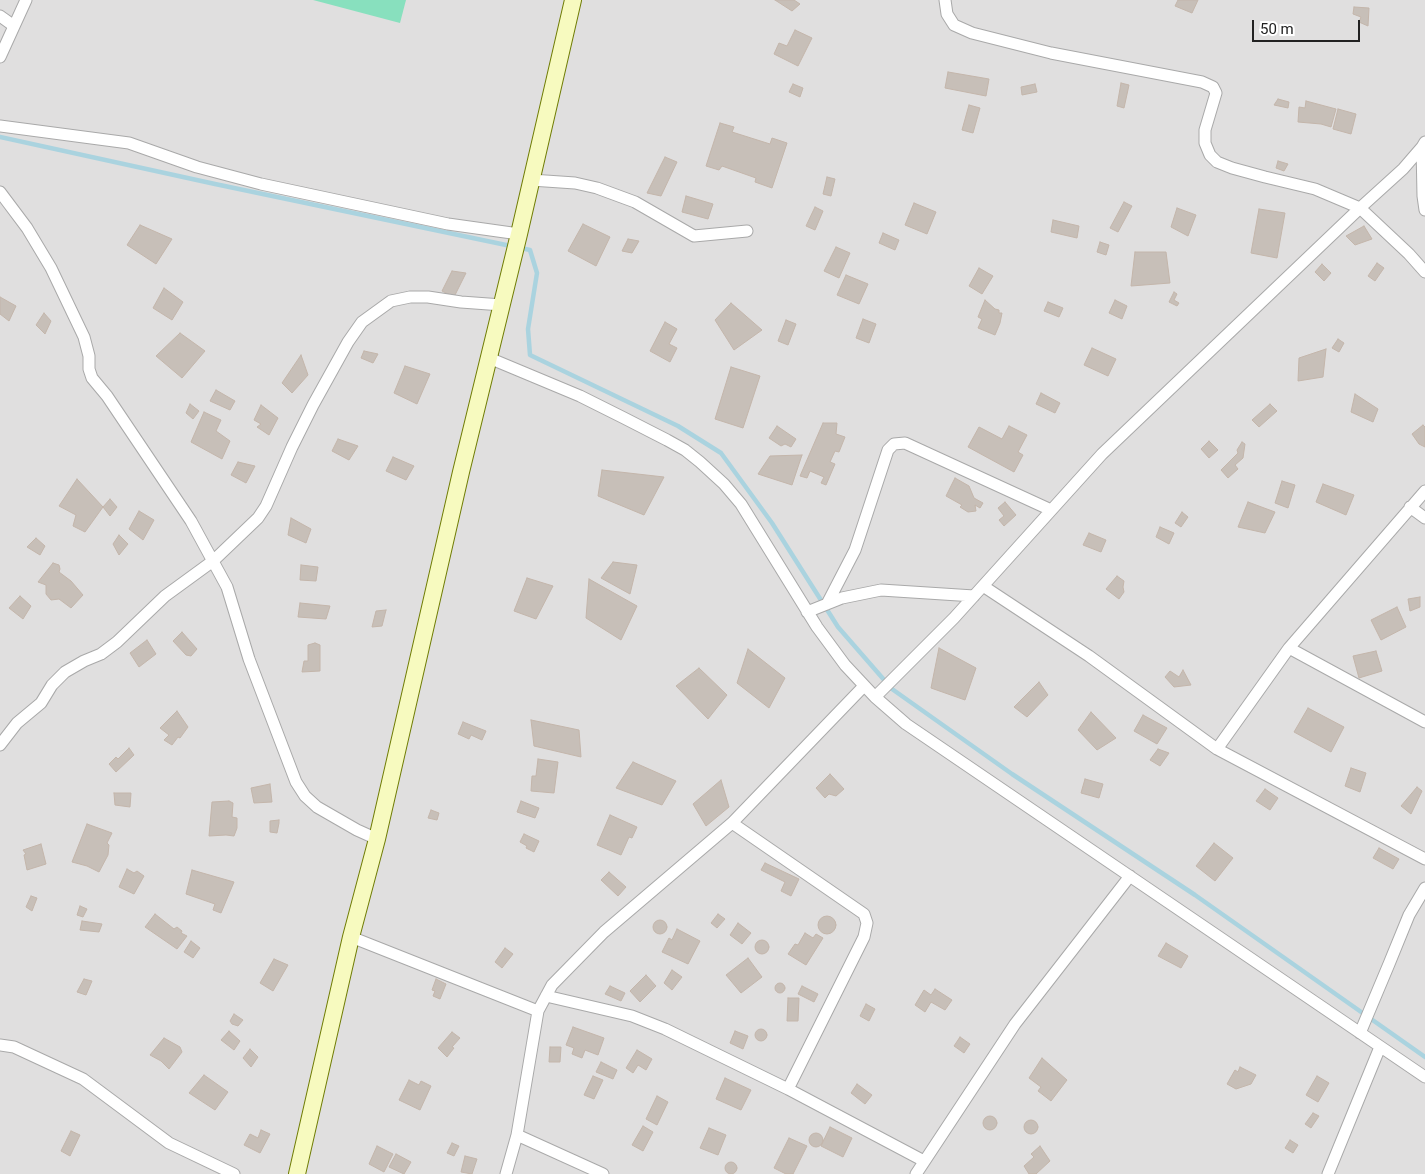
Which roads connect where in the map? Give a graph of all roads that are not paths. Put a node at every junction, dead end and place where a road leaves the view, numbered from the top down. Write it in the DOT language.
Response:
graph roads {
  1 [pos="26,0"];
  2 [pos="573,0"];
  3 [pos="945,0"];
  4 [pos="0,16"];
  5 [pos="14,26"];
  6 [pos="0,57"];
  7 [pos="0,126"];
  8 [pos="1424,144"];
  9 [pos="531,180"];
  10 [pos="0,192"];
  11 [pos="1360,208"];
  12 [pos="1425,210"];
  13 [pos="747,231"];
  14 [pos="519,234"];
  15 [pos="1425,272"];
  16 [pos="502,305"];
  17 [pos="489,358"];
  18 [pos="1425,491"];
  19 [pos="1410,507"];
  20 [pos="1051,510"];
  21 [pos="1425,518"];
  22 [pos="213,561"];
  23 [pos="983,586"];
  24 [pos="974,596"];
  25 [pos="828,604"];
  26 [pos="808,612"];
  27 [pos="1289,648"];
  28 [pos="864,686"];
  29 [pos="875,697"];
  30 [pos="1425,722"];
  31 [pos="0,745"];
  32 [pos="1217,749"];
  33 [pos="732,823"];
  34 [pos="377,839"];
  35 [pos="1425,859"];
  36 [pos="1130,876"];
  37 [pos="1425,888"];
  38 [pos="351,938"];
  39 [pos="546,996"];
  40 [pos="538,1011"];
  41 [pos="1360,1033"];
  42 [pos="0,1045"];
  43 [pos="1380,1047"];
  44 [pos="1425,1077"];
  45 [pos="788,1089"];
  46 [pos="517,1135"];
  47 [pos="924,1161"];
  48 [pos="234,1174"];
  49 [pos="297,1174"];
  50 [pos="506,1174"];
  51 [pos="603,1174"];
  52 [pos="916,1174"];
  53 [pos="1328,1174"];
  1 -- 5 [label="street"];
  2 -- 9 [label="main road"];
  3 -- 11 [label="street"];
  4 -- 5 [label="street"];
  5 -- 6 [label="street"];
  7 -- 14 [label="street"];
  8 -- 11 [label="street"];
  8 -- 12 [label="street"];
  9 -- 13 [label="street"];
  9 -- 14 [label="main road"];
  10 -- 22 [label="street"];
  11 -- 15 [label="street"];
  11 -- 20 [label="street"];
  14 -- 16 [label="main road"];
  16 -- 17 [label="main road"];
  16 -- 22 [label="street"];
  17 -- 26 [label="street"];
  17 -- 34 [label="main road"];
  18 -- 19 [label="street"];
  19 -- 21 [label="street"];
  19 -- 27 [label="street"];
  20 -- 23 [label="street"];
  20 -- 25 [label="street"];
  22 -- 31 [label="street"];
  22 -- 34 [label="street"];
  23 -- 24 [label="street"];
  23 -- 32 [label="street"];
  24 -- 25 [label="street"];
  24 -- 29 [label="street"];
  25 -- 26 [label="street"];
  26 -- 28 [label="street"];
  27 -- 30 [label="street"];
  27 -- 32 [label="street"];
  28 -- 29 [label="street"];
  28 -- 33 [label="street"];
  29 -- 36 [label="street"];
  32 -- 35 [label="street"];
  33 -- 39 [label="street"];
  33 -- 45 [label="street"];
  34 -- 38 [label="main road"];
  36 -- 41 [label="street"];
  36 -- 47 [label="street"];
  37 -- 41 [label="street"];
  38 -- 40 [label="street"];
  38 -- 49 [label="main road"];
  39 -- 40 [label="street"];
  39 -- 45 [label="street"];
  40 -- 46 [label="street"];
  41 -- 43 [label="street"];
  42 -- 48 [label="street"];
  43 -- 44 [label="street"];
  43 -- 53 [label="street"];
  45 -- 47 [label="street"];
  46 -- 50 [label="street"];
  46 -- 51 [label="street"];
  47 -- 52 [label="street"];
}
